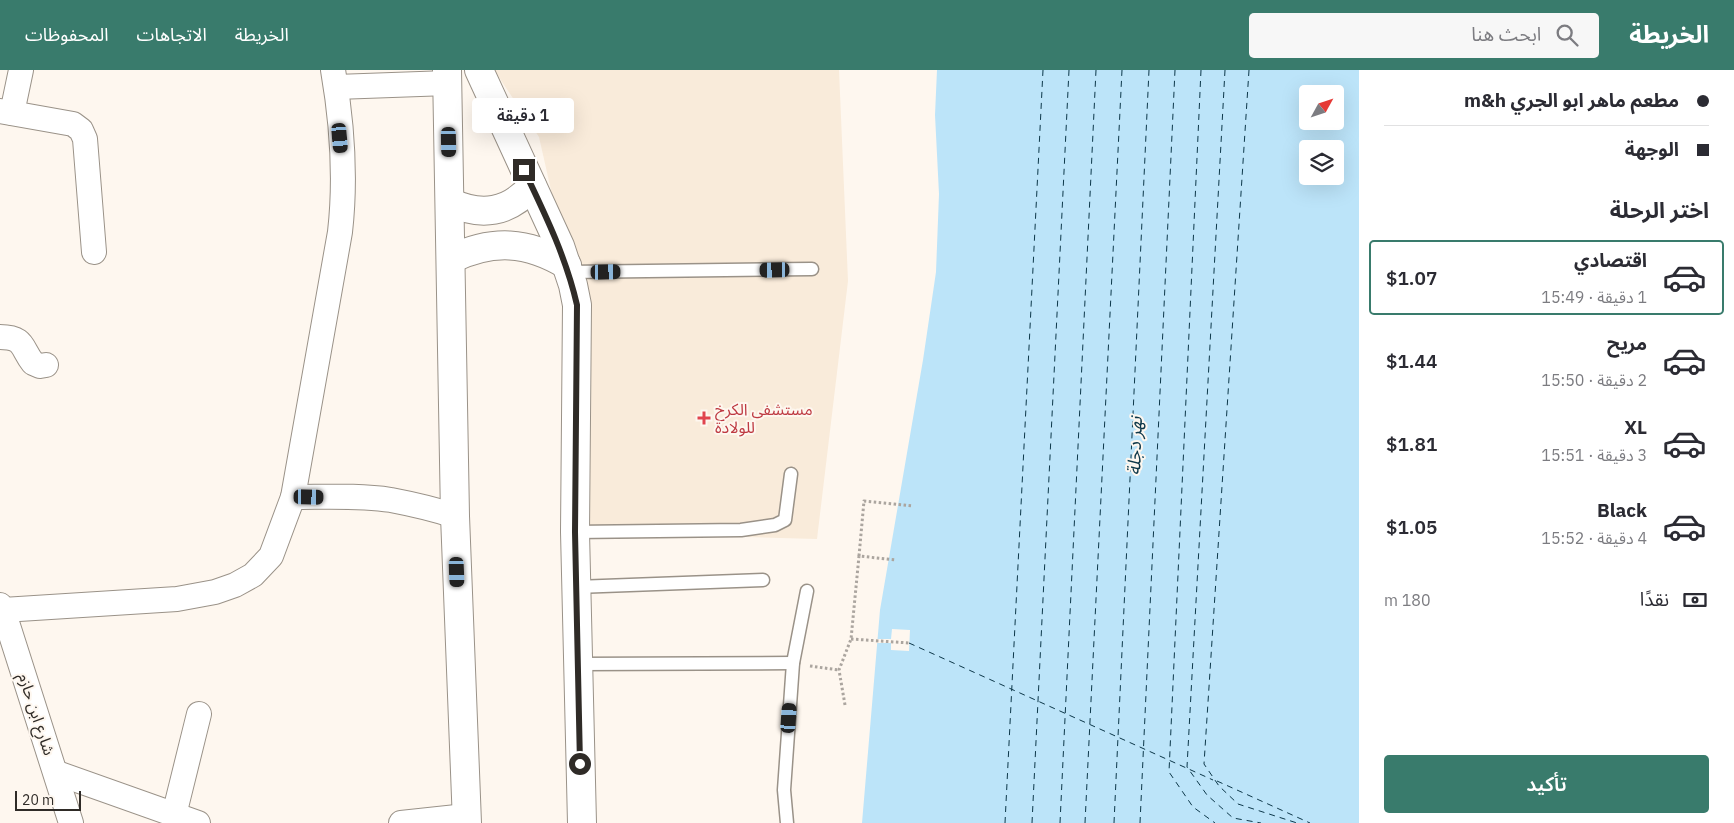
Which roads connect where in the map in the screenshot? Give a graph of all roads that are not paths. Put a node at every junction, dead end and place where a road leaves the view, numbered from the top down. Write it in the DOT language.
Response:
graph roads {
  1 [pos="20,70"];
  2 [pos="479,70"];
  3 [pos="448,77"];
  4 [pos="335,79"];
  5 [pos="6,112"];
  6 [pos="532,186"];
  7 [pos="450,202"];
  8 [pos="94,252"];
  9 [pos="451,259"];
  10 [pos="568,269"];
  11 [pos="812,269"];
  12 [pos="0,337"];
  13 [pos="46,365"];
  14 [pos="791,474"];
  15 [pos="293,496"];
  16 [pos="455,516"];
  17 [pos="575,532"];
  18 [pos="763,580"];
  19 [pos="576,587"];
  20 [pos="806,591"];
  21 [pos="2,608"];
  22 [pos="793,663"];
  23 [pos="578,664"];
  24 [pos="199,714"];
  25 [pos="56,773"];
  26 [pos="174,815"];
  27 [pos="466,820"];
  28 [pos="71,823"];
  29 [pos="198,823"];
  30 [pos="401,823"];
  31 [pos="582,823"];
  32 [pos="787,823"];
  1 -- 5 [label="street"];
  2 -- 6 [label="street"];
  3 -- 4 [label="street"];
  3 -- 7 [label="street"];
  4 -- 15 [label="street"];
  5 -- 8 [label="street"];
  6 -- 7 [label="street"];
  6 -- 10 [label="street"];
  7 -- 9 [label="street"];
  9 -- 10 [label="street"];
  9 -- 16 [label="street"];
  10 -- 11 [label="lane"];
  10 -- 17 [label="street"];
  12 -- 13 [label="street"];
  14 -- 17 [label="lane"];
  15 -- 16 [label="street"];
  15 -- 21 [label="street"];
  16 -- 27 [label="street"];
  17 -- 19 [label="street"];
  18 -- 19 [label="lane"];
  19 -- 23 [label="street"];
  20 -- 22 [label="lane"];
  21 -- 25 [label="street, شارع ابن حازم"];
  22 -- 23 [label="lane"];
  22 -- 32 [label="lane"];
  23 -- 31 [label="street"];
  24 -- 26 [label="street"];
  25 -- 26 [label="street"];
  25 -- 28 [label="street, شارع ابن حازم"];
  26 -- 29 [label="street"];
  27 -- 30 [label="street"];
}
